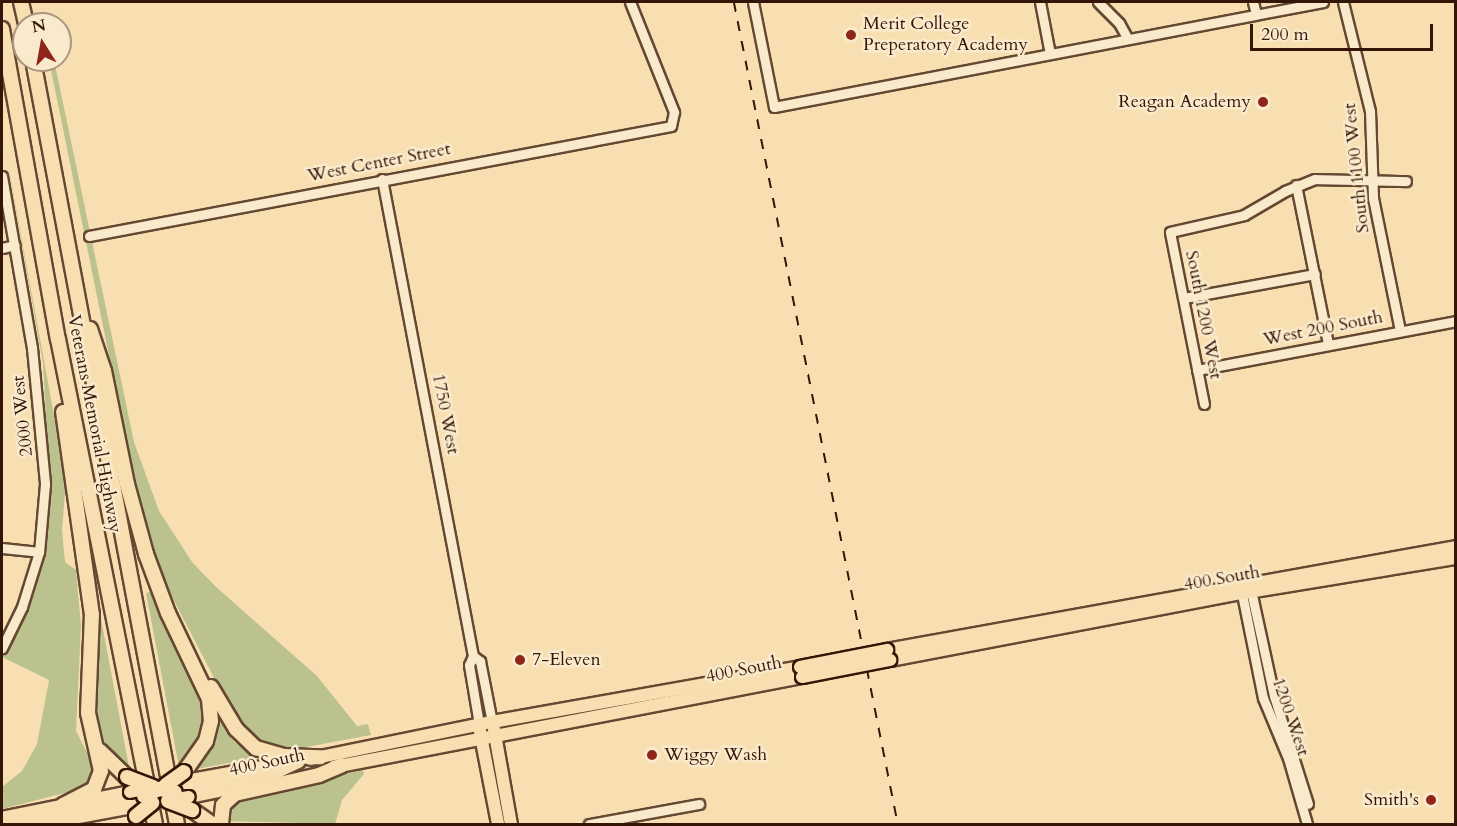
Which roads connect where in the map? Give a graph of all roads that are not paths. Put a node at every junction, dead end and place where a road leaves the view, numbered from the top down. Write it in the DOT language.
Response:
graph roads {
  1 [pos="630,2"];
  2 [pos="753,2"];
  3 [pos="1040,2"];
  4 [pos="1253,2"];
  5 [pos="1323,2"];
  6 [pos="1343,2"];
  7 [pos="1101,4"];
  8 [pos="1256,15"];
  9 [pos="2,29"];
  10 [pos="1128,39"];
  11 [pos="1050,54"];
  12 [pos="35,72"];
  13 [pos="2,176"];
  14 [pos="382,179"];
  15 [pos="1372,179"];
  16 [pos="1406,181"];
  17 [pos="1296,185"];
  18 [pos="89,236"];
  19 [pos="15,245"];
  20 [pos="2,248"];
  21 [pos="1315,274"];
  22 [pos="1184,298"];
  23 [pos="80,310"];
  24 [pos="1455,321"];
  25 [pos="1400,331"];
  26 [pos="58,339"];
  27 [pos="1328,344"];
  28 [pos="1197,370"];
  29 [pos="1204,404"];
  30 [pos="1455,547"];
  31 [pos="2,548"];
  32 [pos="39,552"];
  33 [pos="1455,558"];
  34 [pos="1246,588"];
  35 [pos="2,648"];
  36 [pos="473,656"];
  37 [pos="801,672"];
  38 [pos="200,674"];
  39 [pos="492,722"];
  40 [pos="479,724"];
  41 [pos="495,736"];
  42 [pos="482,739"];
  43 [pos="95,741"];
  44 [pos="320,757"];
  45 [pos="298,761"];
  46 [pos="342,765"];
  47 [pos="204,794"];
  48 [pos="110,795"];
  49 [pos="160,796"];
  50 [pos="699,804"];
  51 [pos="63,805"];
  52 [pos="2,818"];
  53 [pos="10,825"];
  54 [pos="41,825"];
  55 [pos="155,825"];
  56 [pos="177,825"];
  57 [pos="212,825"];
  58 [pos="221,825"];
  59 [pos="498,825"];
  60 [pos="511,825"];
  61 [pos="589,825"];
  62 [pos="1309,825"];
  1 -- 14 [label="street, West Center Street"];
  2 -- 11 [label="street"];
  3 -- 11 [label="street"];
  4 -- 8 [label="street"];
  5 -- 8 [label="street"];
  6 -- 15 [label="street, South 1100 West"];
  7 -- 10 [label="street"];
  8 -- 10 [label="street"];
  9 -- 26 [label="highway, Veterans Memorial Highway"];
  10 -- 11 [label="street"];
  12 -- 23 [label="highway, Veterans Memorial Highway"];
  13 -- 19 [label="street, 2000 West"];
  14 -- 18 [label="street, West Center Street"];
  14 -- 36 [label="street, 1750 West"];
  15 -- 16 [label="street"];
  15 -- 17 [label="street"];
  15 -- 25 [label="street, South 1100 West"];
  17 -- 21 [label="street"];
  17 -- 22 [label="street, South 1200 West"];
  19 -- 20 [label="street"];
  19 -- 32 [label="street, 2000 West"];
  21 -- 22 [label="street"];
  21 -- 27 [label="street"];
  22 -- 28 [label="street, South 1200 West"];
  23 -- 38 [label="highway"];
  23 -- 56 [label="highway, Veterans Memorial Highway"];
  24 -- 25 [label="street, West 200 South"];
  25 -- 27 [label="street, West 200 South"];
  26 -- 43 [label="highway"];
  26 -- 55 [label="highway, Veterans Memorial Highway"];
  27 -- 28 [label="street, West 200 South"];
  28 -- 29 [label="street, South 1200 West"];
  30 -- 34 [label="main road, 400 South"];
  31 -- 32 [label="street"];
  32 -- 35 [label="street, 2000 West"];
  33 -- 34 [label="main road, 400 South"];
  34 -- 37 [label="main road, 400 South, bridge"];
  34 -- 62 [label="street, 1200 West"];
  36 -- 39 [label="street, 1750 West"];
  36 -- 40 [label="street, 1750 West"];
  37 -- 39 [label="main road, 400 South"];
  37 -- 41 [label="main road, 400 South"];
  38 -- 44 [label="highway"];
  38 -- 49 [label="highway"];
  39 -- 40 [label="main road, 400 South"];
  39 -- 41 [label="main road, 1750 West"];
  40 -- 42 [label="main road, 1750 West"];
  40 -- 44 [label="main road, 400 South"];
  41 -- 42 [label="main road, 400 South"];
  41 -- 60 [label="main road, 1750 West"];
  42 -- 46 [label="main road, 400 South"];
  42 -- 59 [label="main road, 1750 West"];
  43 -- 49 [label="highway, bridge"];
  43 -- 51 [label="highway"];
  44 -- 45 [label="main road, 400 South"];
  45 -- 49 [label="highway"];
  46 -- 47 [label="main road, 400 South"];
  46 -- 58 [label="highway"];
  47 -- 49 [label="highway"];
  48 -- 49 [label="highway"];
  48 -- 51 [label="main road"];
  49 -- 53 [label="highway"];
  49 -- 54 [label="main road"];
  49 -- 57 [label="highway"];
  50 -- 61 [label="street"];
  51 -- 52 [label="main road"];
}
